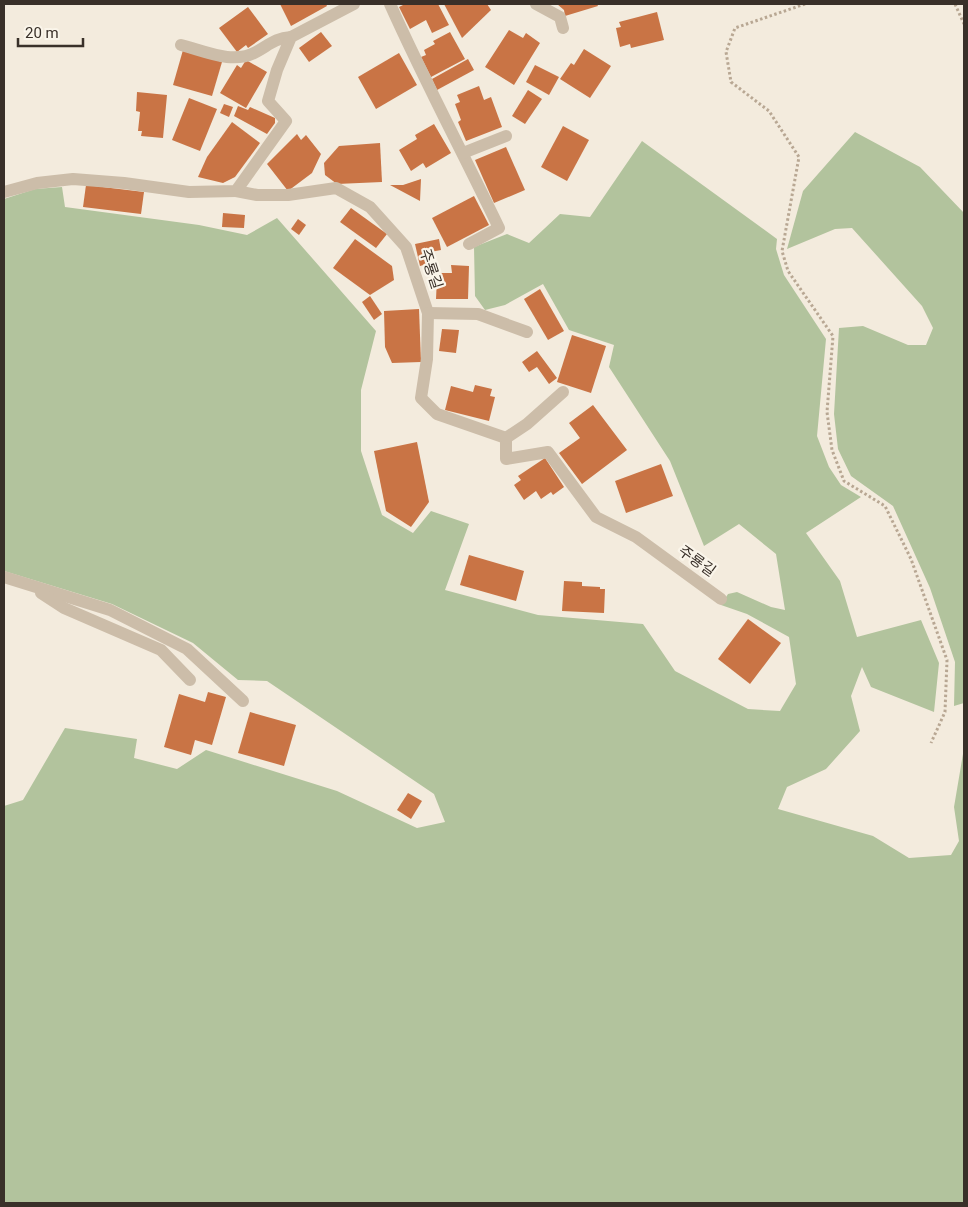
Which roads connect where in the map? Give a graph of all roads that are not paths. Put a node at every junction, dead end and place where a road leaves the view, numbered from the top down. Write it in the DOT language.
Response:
graph roads {
  1 [pos="354,4"];
  2 [pos="390,4"];
  3 [pos="536,4"];
  4 [pos="563,28"];
  5 [pos="291,37"];
  6 [pos="181,44"];
  7 [pos="506,136"];
  8 [pos="463,153"];
  9 [pos="236,191"];
  10 [pos="4,192"];
  11 [pos="470,244"];
  12 [pos="428,313"];
  13 [pos="527,332"];
  14 [pos="563,392"];
  15 [pos="506,438"];
  16 [pos="4,577"];
  17 [pos="29,584"];
  18 [pos="721,599"];
  19 [pos="190,680"];
  20 [pos="243,701"];
  1 -- 5 [label="street"];
  2 -- 8 [label="street"];
  3 -- 4 [label="street"];
  5 -- 6 [label="street"];
  5 -- 9 [label="street"];
  7 -- 8 [label="street"];
  8 -- 11 [label="street"];
  9 -- 10 [label="street, 주룡길"];
  9 -- 12 [label="street, 주룡길"];
  12 -- 13 [label="street"];
  12 -- 15 [label="street, 주룡길"];
  14 -- 15 [label="street"];
  15 -- 18 [label="street, 주룡길"];
  16 -- 17 [label="street"];
  17 -- 19 [label="street"];
  17 -- 20 [label="street"];
}
